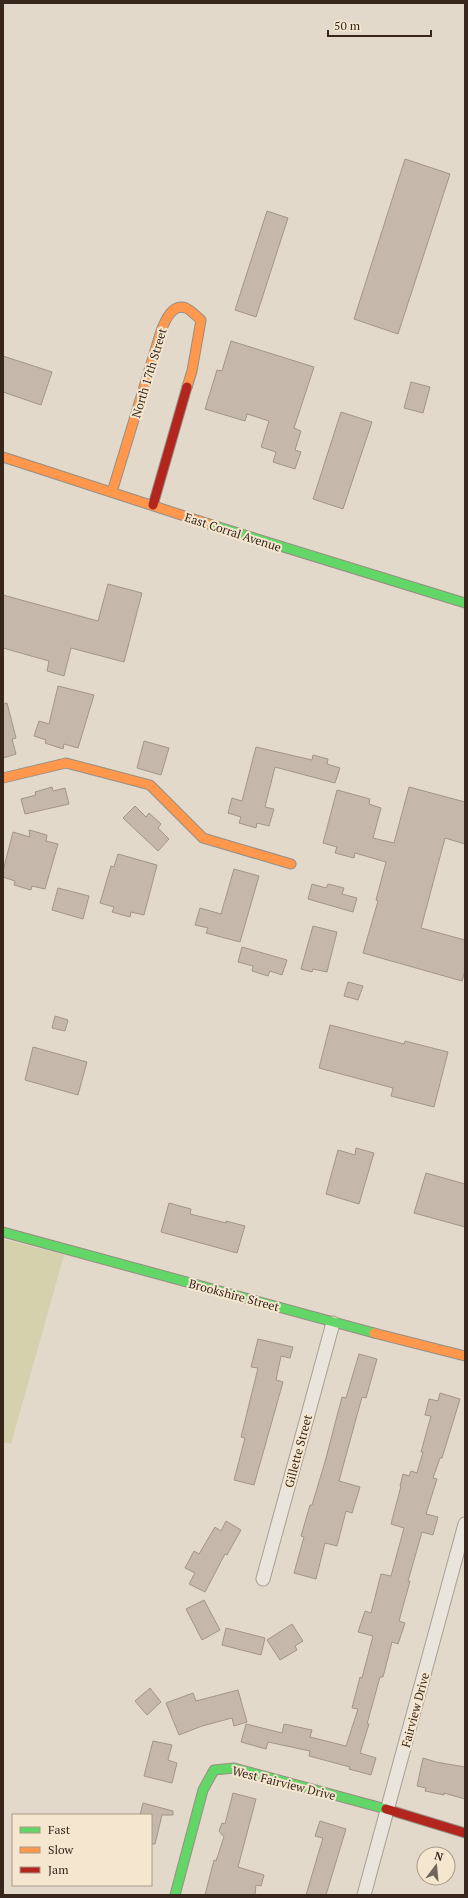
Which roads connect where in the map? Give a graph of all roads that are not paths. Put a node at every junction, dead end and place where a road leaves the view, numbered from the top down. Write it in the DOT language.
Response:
graph roads {
  1 [pos="3,457"];
  2 [pos="112,492"];
  3 [pos="153,505"];
  4 [pos="465,603"];
  5 [pos="3,778"];
  6 [pos="291,864"];
  7 [pos="3,1232"];
  8 [pos="332,1323"];
  9 [pos="465,1356"];
  10 [pos="465,1524"];
  11 [pos="263,1579"];
  12 [pos="388,1809"];
  13 [pos="465,1833"];
  14 [pos="175,1895"];
  15 [pos="364,1895"];
  1 -- 2 [label="street, East Corral Avenue"];
  2 -- 3 [label="street, East Corral Avenue"];
  2 -- 3 [label="street, North 17th Street"];
  3 -- 4 [label="street, East Corral Avenue"];
  5 -- 6 [label="street"];
  7 -- 8 [label="street, Brookshire Street"];
  8 -- 9 [label="street, Brookshire Street"];
  8 -- 11 [label="street, Gillette Street"];
  10 -- 12 [label="street, Fairview Drive"];
  12 -- 13 [label="street"];
  12 -- 14 [label="street, West Fairview Drive"];
  12 -- 15 [label="street, Fairview Drive"];
}
